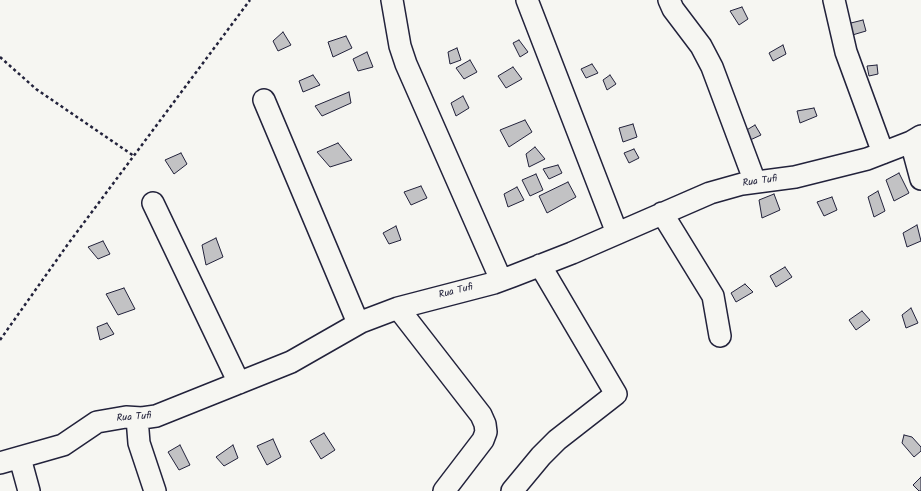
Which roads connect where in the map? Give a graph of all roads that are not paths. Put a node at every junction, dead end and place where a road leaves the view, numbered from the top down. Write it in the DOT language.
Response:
graph roads {
  1 [pos="392,0"];
  2 [pos="527,0"];
  3 [pos="669,0"];
  4 [pos="834,0"];
  5 [pos="264,100"];
  6 [pos="916,139"];
  7 [pos="883,153"];
  8 [pos="921,179"];
  9 [pos="754,182"];
  10 [pos="153,203"];
  11 [pos="662,213"];
  12 [pos="617,233"];
  13 [pos="540,265"];
  14 [pos="501,280"];
  15 [pos="398,308"];
  16 [pos="358,323"];
  17 [pos="720,336"];
  18 [pos="239,383"];
  19 [pos="137,418"];
  20 [pos="10,461"];
  21 [pos="29,491"];
  22 [pos="155,491"];
  23 [pos="444,491"];
  24 [pos="512,491"];
  1 -- 14 [label="street"];
  2 -- 12 [label="street"];
  3 -- 9 [label="street"];
  4 -- 7 [label="street"];
  5 -- 16 [label="street"];
  6 -- 7 [label="street, Rua Tufi"];
  6 -- 8 [label="street"];
  7 -- 9 [label="street, Rua Tufi"];
  9 -- 11 [label="street, Rua Tufi"];
  10 -- 18 [label="street"];
  11 -- 12 [label="street, Rua Tufi"];
  11 -- 17 [label="street"];
  12 -- 13 [label="street, Rua Tufi"];
  13 -- 14 [label="street, Rua Tufi"];
  13 -- 24 [label="street"];
  14 -- 15 [label="street, Rua Tufi"];
  15 -- 16 [label="street, Rua Tufi"];
  15 -- 23 [label="street"];
  16 -- 18 [label="street, Rua Tufi"];
  18 -- 19 [label="street, Rua Tufi"];
  19 -- 20 [label="street, Rua Tufi"];
  19 -- 22 [label="street"];
  20 -- 21 [label="street"];
}
